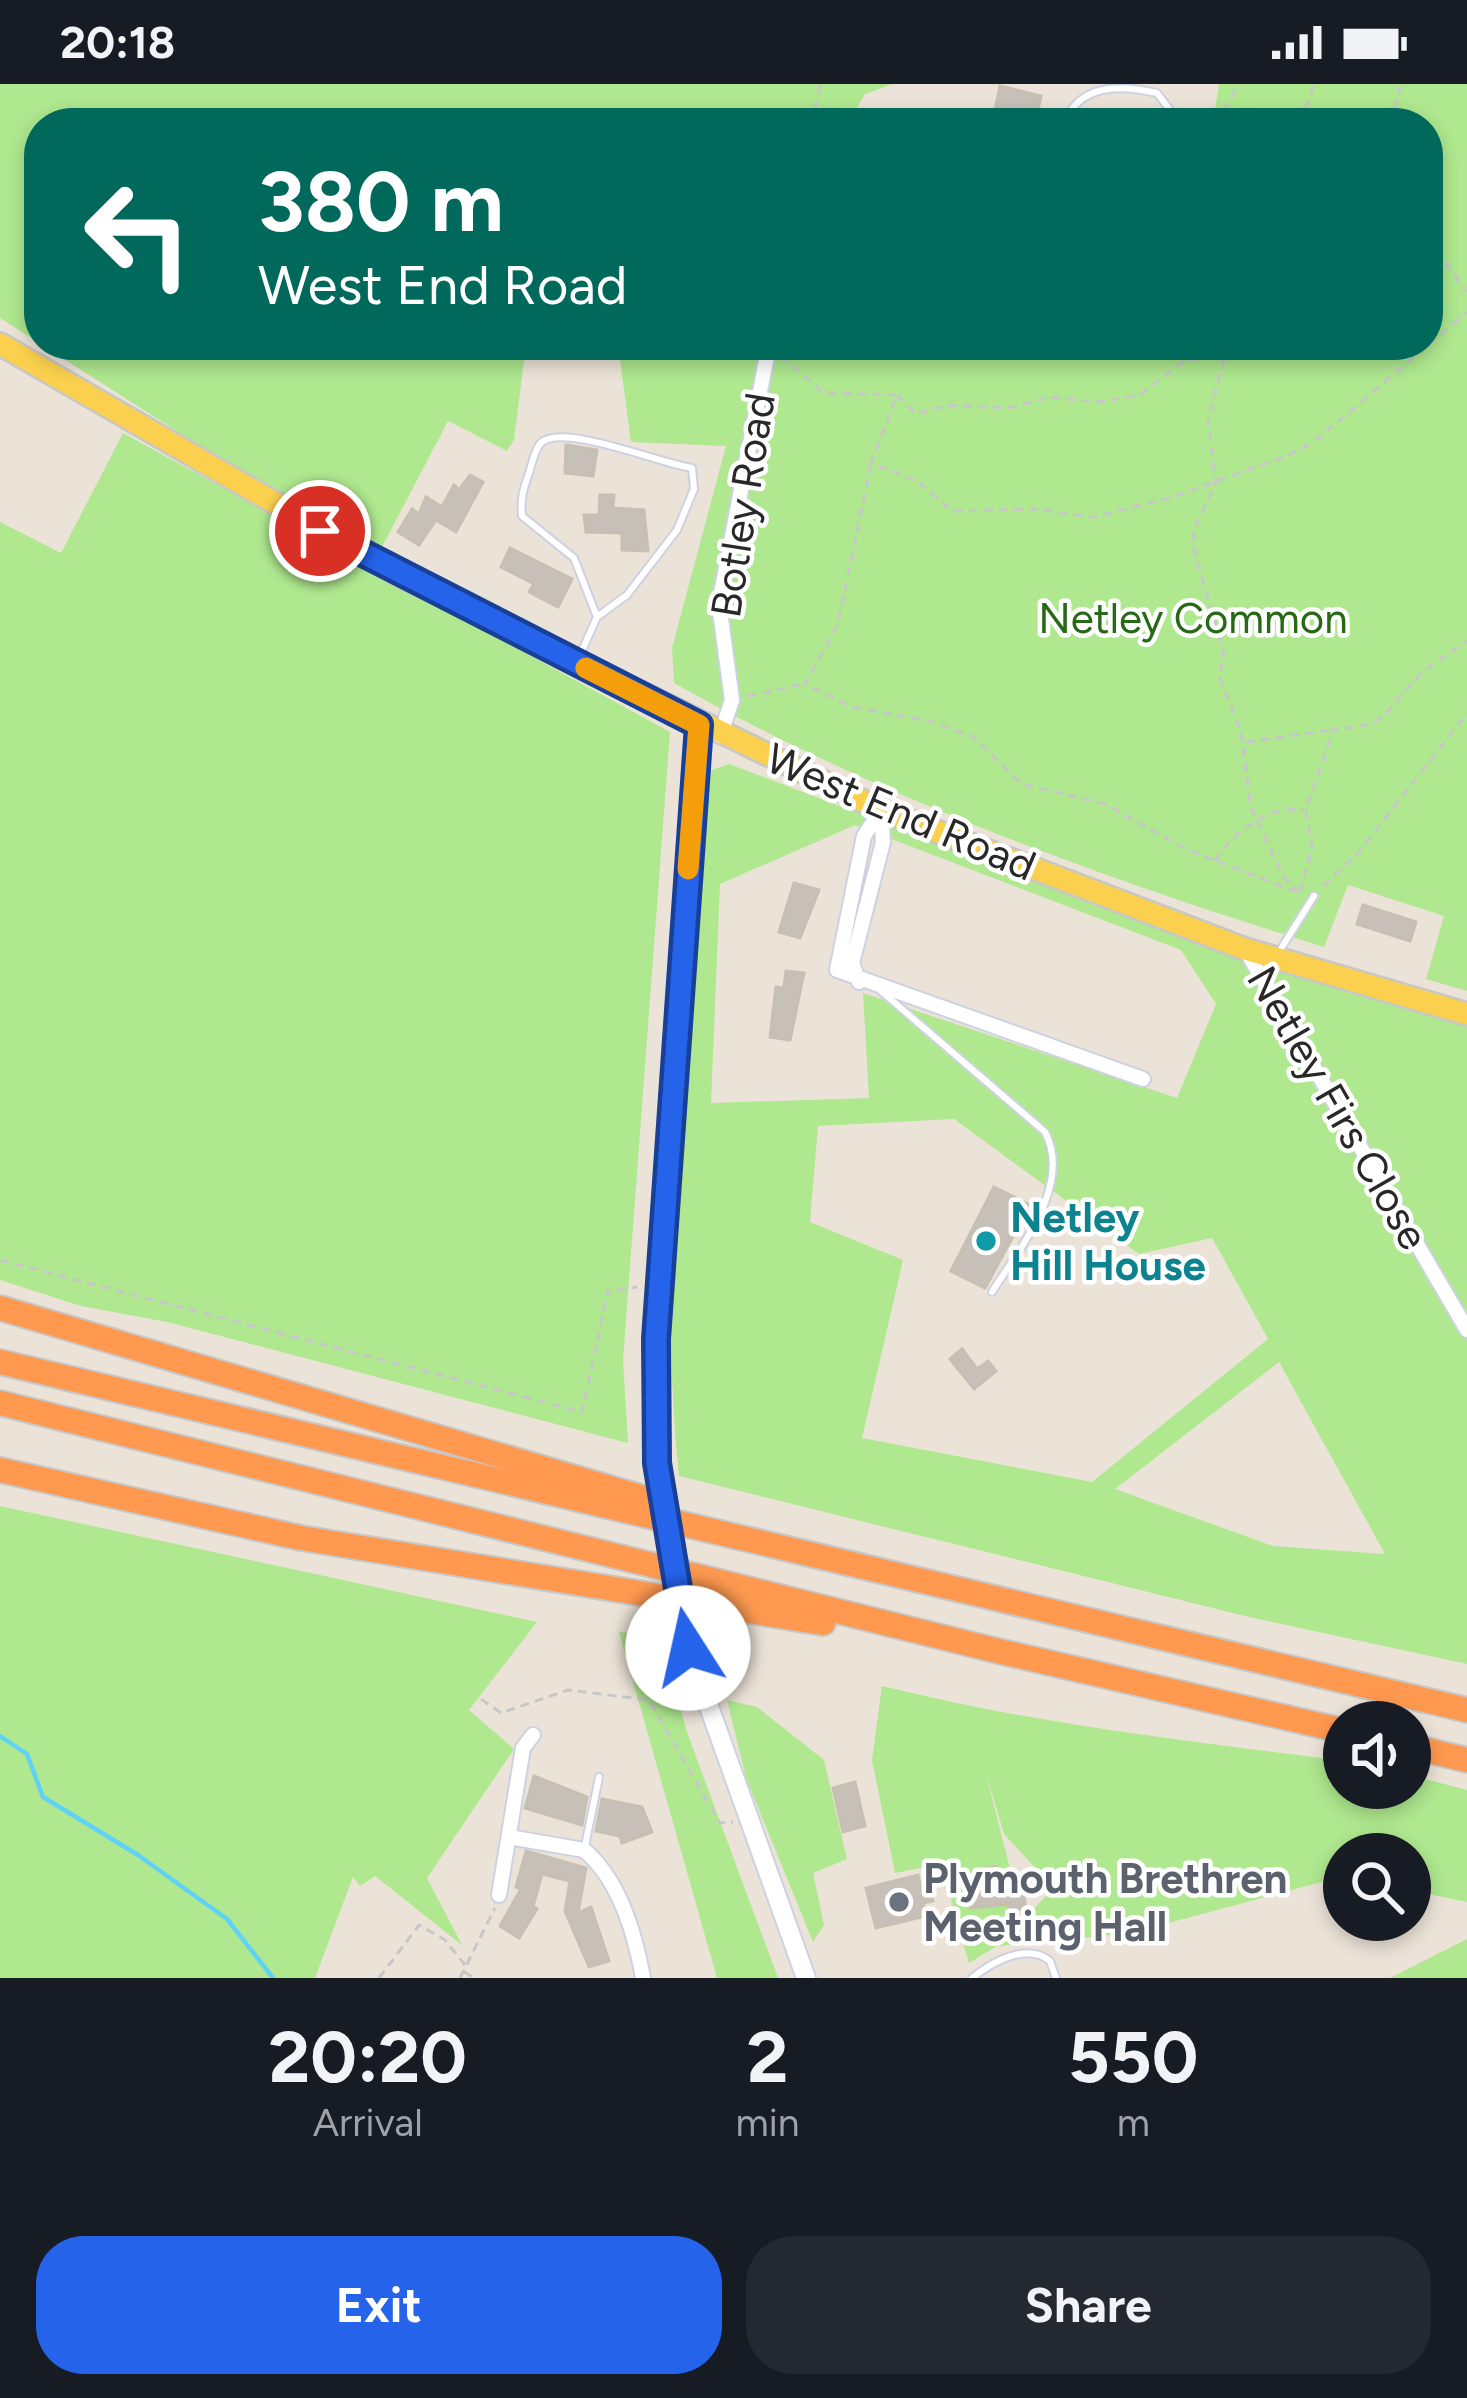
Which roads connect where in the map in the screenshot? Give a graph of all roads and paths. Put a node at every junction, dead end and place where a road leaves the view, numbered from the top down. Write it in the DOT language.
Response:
graph roads {
  1 [pos="1074,108"];
  2 [pos="1168,108"];
  3 [pos="1443,259"];
  4 [pos="1467,292"];
  5 [pos="1467,312"];
  6 [pos="1443,332"];
  7 [pos="27,360"];
  8 [pos="766,360"];
  9 [pos="786,360"];
  10 [pos="1194,360"];
  11 [pos="1223,360"];
  12 [pos="1411,360"];
  13 [pos="897,395"];
  14 [pos="871,463"];
  15 [pos="1216,482"];
  16 [pos="597,617"];
  17 [pos="1467,641"];
  18 [pos="576,663"];
  19 [pos="805,684"];
  20 [pos="732,700"];
  21 [pos="1467,713"];
  22 [pos="710,730"];
  23 [pos="1333,730"];
  24 [pos="1242,743"];
  25 [pos="881,810"];
  26 [pos="1306,810"];
  27 [pos="1257,821"];
  28 [pos="1215,861"];
  29 [pos="1299,893"];
  30 [pos="1310,899"];
  31 [pos="1244,949"];
  32 [pos="1275,958"];
  33 [pos="879,988"];
  34 [pos="1467,1014"];
  35 [pos="1142,1079"];
  36 [pos="0,1260"];
  37 [pos="658,1283"];
  38 [pos="992,1292"];
  39 [pos="0,1308"];
  40 [pos="1467,1330"];
  41 [pos="0,1362"];
  42 [pos="0,1403"];
  43 [pos="0,1471"];
  44 [pos="920,1579"];
  45 [pos="998,1651"];
  46 [pos="481,1700"];
  47 [pos="1467,1711"];
  48 [pos="1323,1726"];
  49 [pos="533,1735"];
  50 [pos="1431,1751"];
  51 [pos="1467,1760"];
  52 [pos="599,1777"];
  53 [pos="747,1821"];
  54 [pos="509,1837"];
  55 [pos="584,1850"];
  56 [pos="499,1895"];
  57 [pos="462,1971"];
  58 [pos="379,1978"];
  59 [pos="475,1978"];
  60 [pos="643,1978"];
  61 [pos="806,1978"];
  62 [pos="972,1978"];
  63 [pos="1056,1978"];
  1 -- 2 [label="lane"];
  3 -- 4 [label="path"];
  5 -- 6 [label="path"];
  7 -- 18 [label="main road, West End Road"];
  8 -- 20 [label="street, Botley Road"];
  9 -- 13 [label="path"];
  10 -- 13 [label="path"];
  11 -- 15 [label="path"];
  12 -- 15 [label="path"];
  13 -- 14 [label="path"];
  14 -- 15 [label="path"];
  14 -- 19 [label="path"];
  15 -- 24 [label="path"];
  16 -- 16 [label="lane"];
  16 -- 18 [label="lane"];
  17 -- 23 [label="path"];
  18 -- 22 [label="main road, West End Road"];
  19 -- 20 [label="path"];
  19 -- 28 [label="path"];
  20 -- 22 [label="street, Botley Road"];
  21 -- 30 [label="path"];
  22 -- 25 [label="main road, West End Road"];
  22 -- 37 [label="main road"];
  23 -- 24 [label="path"];
  23 -- 26 [label="path"];
  24 -- 27 [label="path"];
  25 -- 31 [label="main road, West End Road"];
  25 -- 33 [label="street"];
  26 -- 27 [label="path"];
  26 -- 29 [label="path"];
  27 -- 28 [label="path"];
  27 -- 29 [label="path"];
  28 -- 29 [label="path"];
  29 -- 30 [label="path"];
  30 -- 32 [label="lane"];
  31 -- 32 [label="main road, West End Road"];
  31 -- 40 [label="street, Netley Firs Close"];
  32 -- 34 [label="main road, West End Road"];
  33 -- 35 [label="street"];
  33 -- 38 [label="lane"];
  36 -- 37 [label="path"];
  37 -- 53 [label="main road, bridge"];
  39 -- 44 [label="highway"];
  41 -- 44 [label="highway"];
  42 -- 45 [label="highway"];
  43 -- 45 [label="highway"];
  44 -- 47 [label="highway"];
  45 -- 48 [label="highway"];
  46 -- 53 [label="path"];
  49 -- 54 [label="street"];
  50 -- 51 [label="highway"];
  52 -- 55 [label="lane"];
  53 -- 61 [label="main road"];
  54 -- 55 [label="street"];
  54 -- 56 [label="street"];
  55 -- 60 [label="street"];
  56 -- 57 [label="path"];
  57 -- 58 [label="path"];
  57 -- 59 [label="path"];
  62 -- 63 [label="lane"];
}
